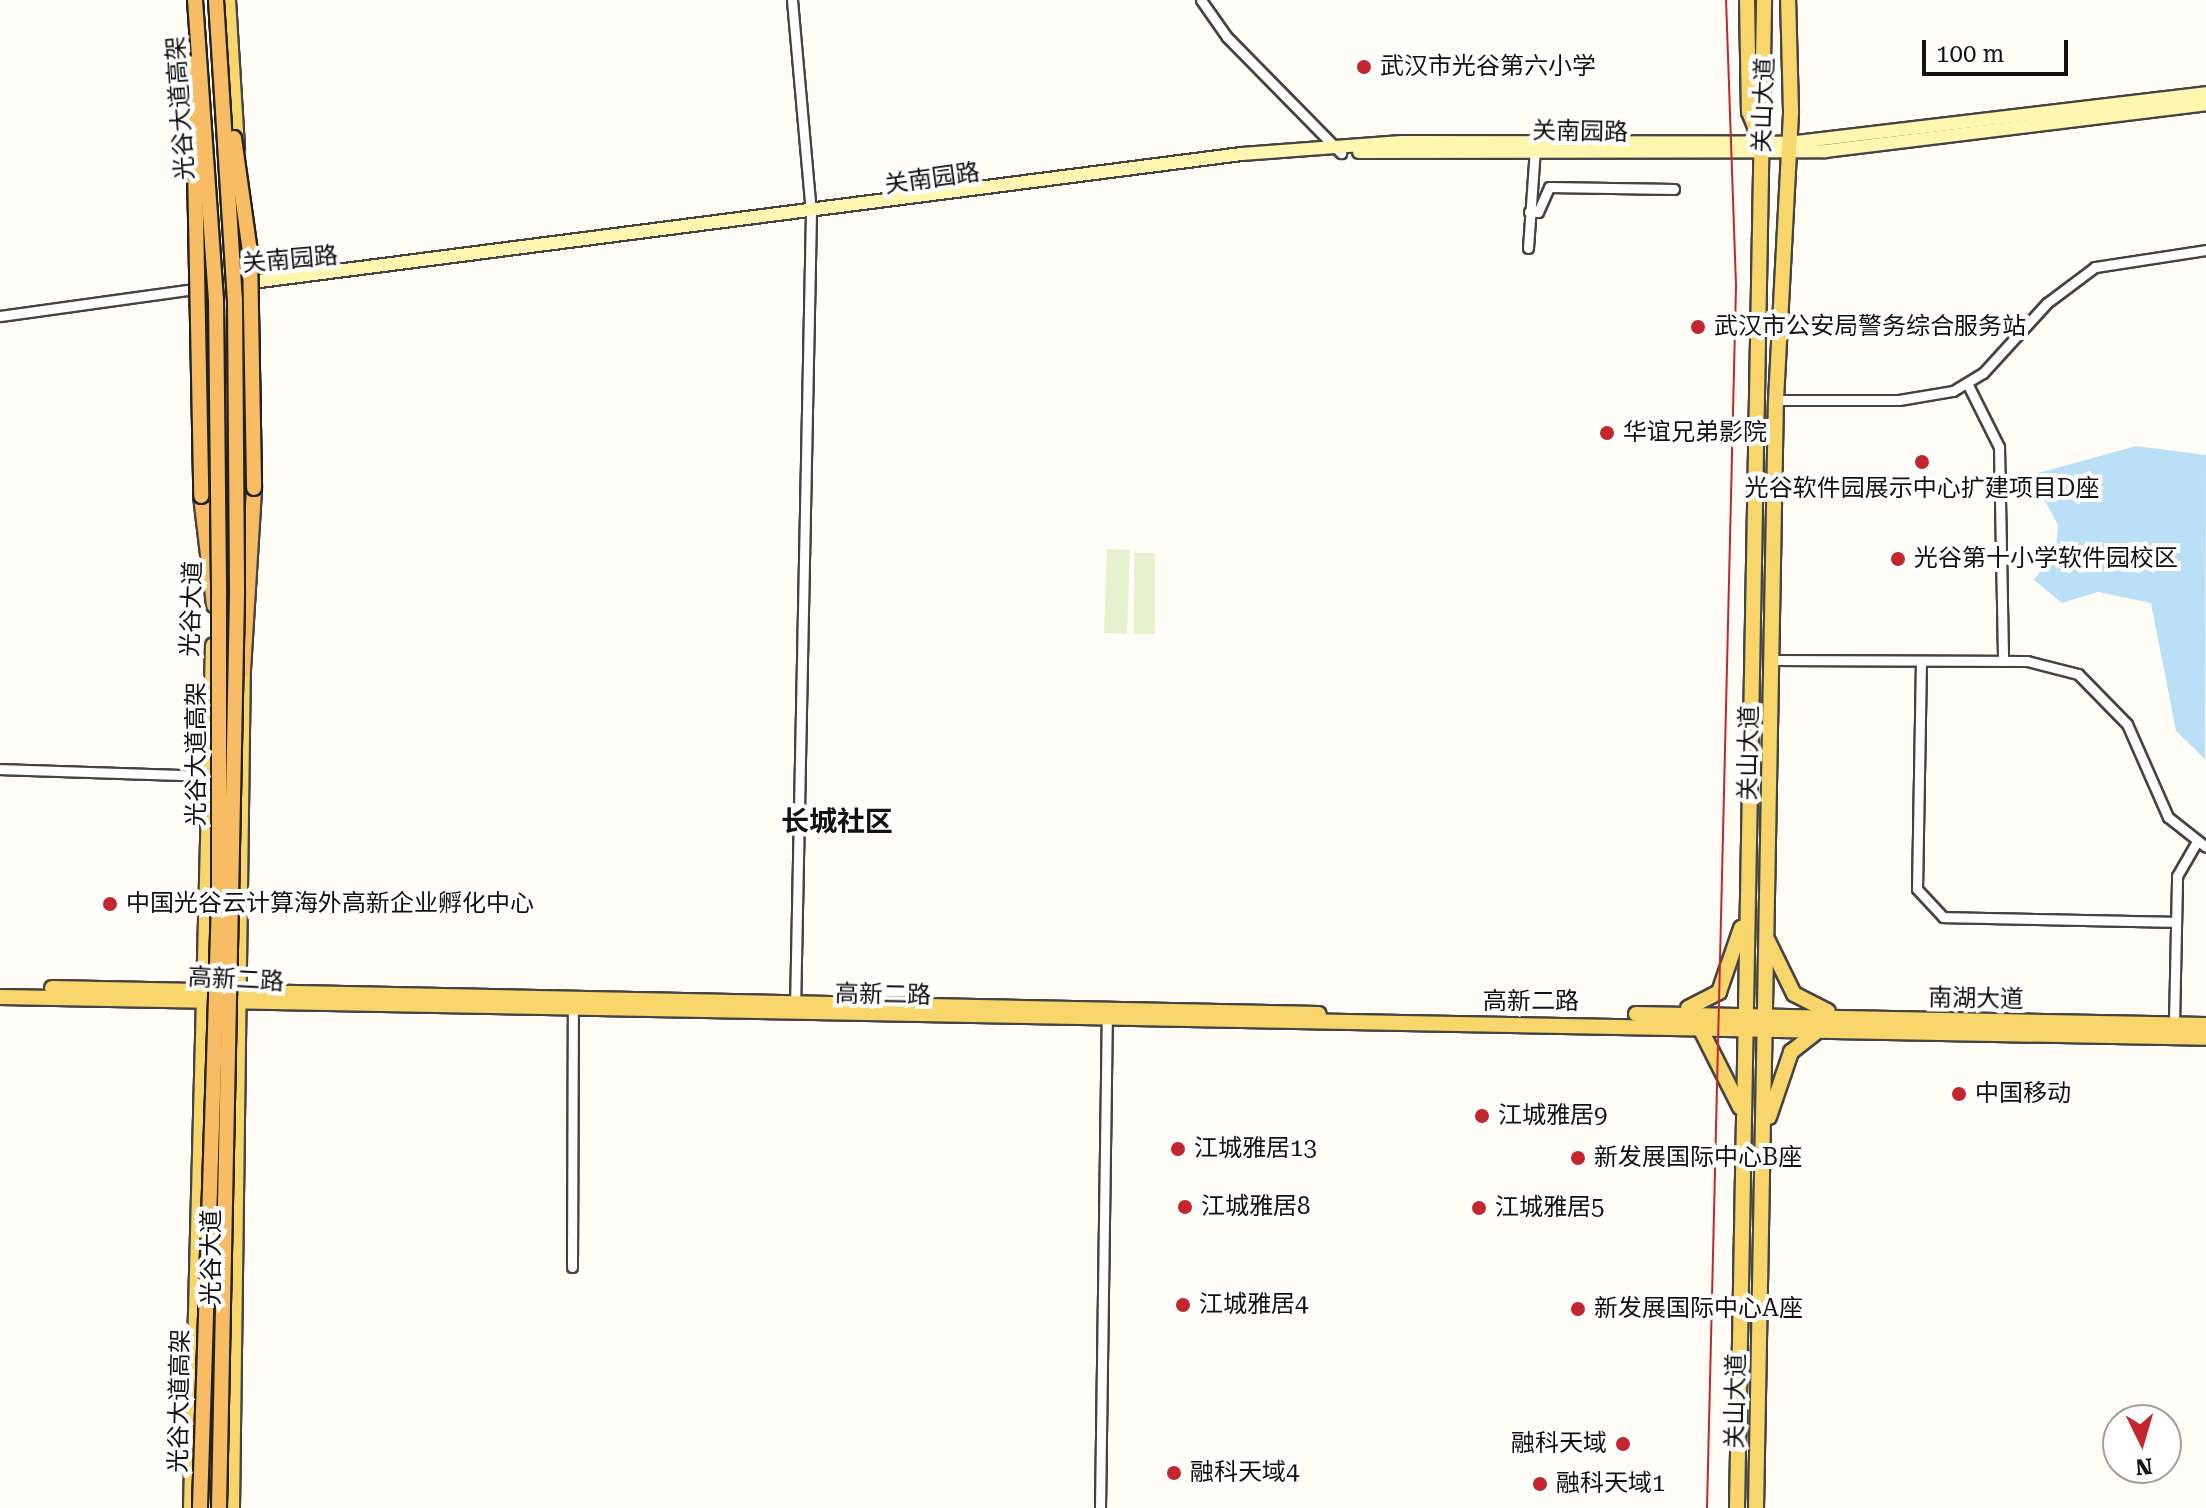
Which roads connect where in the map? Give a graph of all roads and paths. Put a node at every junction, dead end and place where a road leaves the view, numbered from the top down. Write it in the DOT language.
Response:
graph roads {
  1 [pos="196,0"];
  2 [pos="216,0"];
  3 [pos="228,0"];
  4 [pos="792,0"];
  5 [pos="1201,0"];
  6 [pos="1747,0"];
  7 [pos="1764,0"];
  8 [pos="1788,0"];
  9 [pos="197,23"];
  10 [pos="2206,93"];
  11 [pos="225,102"];
  12 [pos="2206,104"];
  13 [pos="1787,148"];
  14 [pos="1535,149"];
  15 [pos="1762,149"];
  16 [pos="1338,150"];
  17 [pos="1674,189"];
  18 [pos="1529,212"];
  19 [pos="811,215"];
  20 [pos="1528,248"];
  21 [pos="2206,250"];
  22 [pos="247,285"];
  23 [pos="221,286"];
  24 [pos="0,316"];
  25 [pos="1967,383"];
  26 [pos="1776,400"];
  27 [pos="214,605"];
  28 [pos="1773,660"];
  29 [pos="1921,661"];
  30 [pos="2003,661"];
  31 [pos="243,670"];
  32 [pos="0,769"];
  33 [pos="207,776"];
  34 [pos="2201,845"];
  35 [pos="1746,908"];
  36 [pos="2176,922"];
  37 [pos="1768,941"];
  38 [pos="241,943"];
  39 [pos="0,988"];
  40 [pos="271,992"];
  41 [pos="204,995"];
  42 [pos="0,997"];
  43 [pos="238,997"];
  44 [pos="795,1010"];
  45 [pos="573,1011"];
  46 [pos="1668,1014"];
  47 [pos="1107,1016"];
  48 [pos="1896,1019"];
  49 [pos="1745,1021"];
  50 [pos="1766,1022"];
  51 [pos="2174,1024"];
  52 [pos="2206,1025"];
  53 [pos="1699,1026"];
  54 [pos="1820,1030"];
  55 [pos="2206,1038"];
  56 [pos="1742,1113"];
  57 [pos="1764,1132"];
  58 [pos="572,1267"];
  59 [pos="191,1508"];
  60 [pos="200,1508"];
  61 [pos="219,1508"];
  62 [pos="232,1508"];
  63 [pos="1100,1508"];
  64 [pos="1737,1508"];
  65 [pos="1756,1508"];
  1 -- 9 [label="highway, 光谷大道高架, bridge"];
  1 -- 23 [label="main road, 光谷大道"];
  2 -- 11 [label="highway, 光谷大道高架, bridge"];
  3 -- 22 [label="main road, 光谷大道"];
  4 -- 19 [label="street"];
  5 -- 16 [label="street"];
  6 -- 15 [label="main road"];
  7 -- 15 [label="main road, 关山大道"];
  8 -- 13 [label="main road, 关山大道"];
  9 -- 27 [label="highway, bridge"];
  9 -- 60 [label="highway, 光谷大道高架, bridge"];
  10 -- 13 [label="main road, 关南园路"];
  11 -- 31 [label="highway, bridge"];
  11 -- 61 [label="highway, 光谷大道高架, bridge"];
  12 -- 13 [label="main road, 关南园路"];
  13 -- 15 [label="main road, 关南园路"];
  13 -- 26 [label="main road, 关山大道"];
  14 -- 15 [label="main road, 关南园路"];
  14 -- 16 [label="main road, 关南园路"];
  14 -- 18 [label="street"];
  15 -- 35 [label="main road, 关山大道"];
  16 -- 19 [label="main road, 关南园路"];
  17 -- 18 [label="street"];
  18 -- 20 [label="street"];
  19 -- 22 [label="main road, 关南园路"];
  19 -- 44 [label="street"];
  21 -- 25 [label="street"];
  22 -- 23 [label="main road, 关南园路"];
  22 -- 31 [label="main road, 光谷大道"];
  23 -- 24 [label="street"];
  23 -- 27 [label="main road, 光谷大道"];
  25 -- 26 [label="street"];
  25 -- 30 [label="street"];
  26 -- 28 [label="main road, 关山大道"];
  27 -- 33 [label="main road, 光谷大道"];
  28 -- 29 [label="street"];
  28 -- 37 [label="main road, 关山大道"];
  29 -- 30 [label="street"];
  29 -- 36 [label="street"];
  30 -- 34 [label="street"];
  31 -- 38 [label="main road, 光谷大道"];
  32 -- 33 [label="street"];
  33 -- 41 [label="main road, 光谷大道"];
  34 -- 36 [label="street"];
  35 -- 46 [label="main road"];
  35 -- 49 [label="main road, 关山大道"];
  36 -- 51 [label="street"];
  37 -- 48 [label="main road"];
  37 -- 50 [label="main road, 关山大道"];
  38 -- 40 [label="main road"];
  38 -- 43 [label="main road, 光谷大道"];
  39 -- 41 [label="main road, 高新二路"];
  40 -- 43 [label="main road, 高新二路"];
  40 -- 44 [label="main road, 高新二路"];
  41 -- 42 [label="main road, 高新二路"];
  41 -- 43 [label="main road, 高新二路"];
  41 -- 59 [label="main road, 光谷大道"];
  43 -- 45 [label="main road, 高新二路"];
  43 -- 62 [label="main road, 光谷大道"];
  44 -- 45 [label="main road, 高新二路"];
  44 -- 47 [label="main road, 高新二路"];
  45 -- 58 [label="street"];
  46 -- 47 [label="main road, 高新二路"];
  46 -- 49 [label="main road, 高新二路"];
  47 -- 53 [label="main road, 高新二路"];
  47 -- 63 [label="street"];
  48 -- 50 [label="main road, 南湖大道"];
  48 -- 51 [label="main road, 南湖大道"];
  49 -- 50 [label="main road, 南湖大道"];
  49 -- 53 [label="main road, 高新二路"];
  49 -- 56 [label="main road, 关山大道"];
  50 -- 54 [label="main road, 南湖大道"];
  50 -- 57 [label="main road, 关山大道"];
  51 -- 52 [label="main road, 南湖大道"];
  53 -- 56 [label="main road"];
  54 -- 55 [label="main road, 南湖大道"];
  54 -- 57 [label="main road"];
  56 -- 64 [label="main road, 关山大道"];
  57 -- 65 [label="main road, 关山大道"];
}
